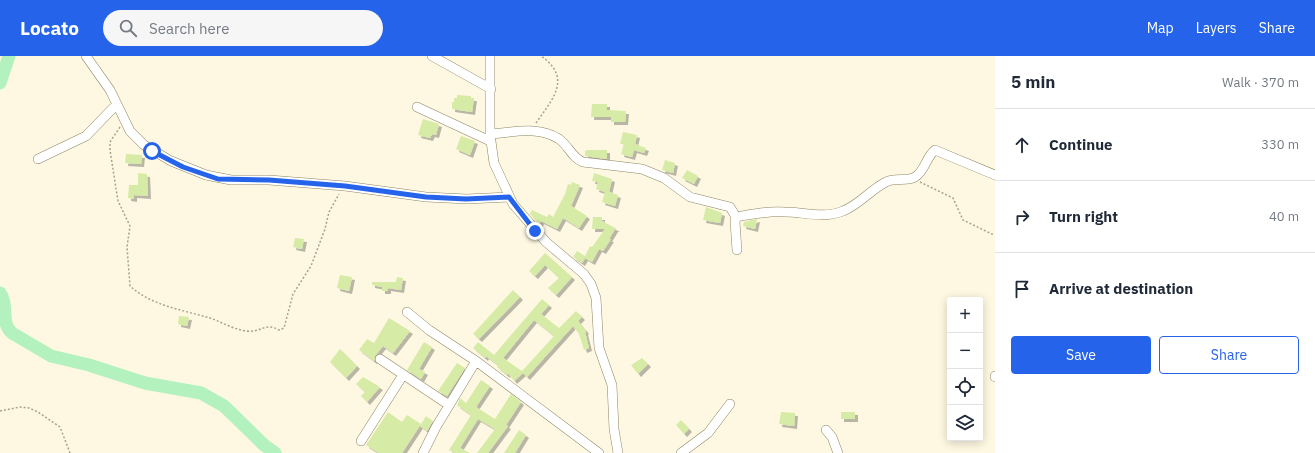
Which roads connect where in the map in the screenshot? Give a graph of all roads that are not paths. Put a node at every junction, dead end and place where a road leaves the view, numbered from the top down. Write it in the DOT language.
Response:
graph roads {
  1 [pos="86,56"];
  2 [pos="432,56"];
  3 [pos="490,56"];
  4 [pos="491,89"];
  5 [pos="117,104"];
  6 [pos="417,107"];
  7 [pos="490,137"];
  8 [pos="38,159"];
  9 [pos="995,175"];
  10 [pos="509,197"];
  11 [pos="736,217"];
  12 [pos="737,250"];
  13 [pos="408,312"];
  14 [pos="380,359"];
  15 [pos="476,362"];
  16 [pos="403,375"];
  17 [pos="730,404"];
  18 [pos="449,405"];
  19 [pos="826,430"];
  20 [pos="361,441"];
  21 [pos="423,453"];
  22 [pos="599,453"];
  23 [pos="618,453"];
  24 [pos="681,453"];
  25 [pos="838,453"];
  1 -- 5 [label="street"];
  2 -- 4 [label="street"];
  3 -- 4 [label="street"];
  4 -- 7 [label="street"];
  5 -- 8 [label="street"];
  5 -- 10 [label="street"];
  6 -- 7 [label="street"];
  7 -- 10 [label="street"];
  7 -- 11 [label="street"];
  9 -- 11 [label="street"];
  10 -- 23 [label="street"];
  11 -- 12 [label="street"];
  13 -- 15 [label="street"];
  14 -- 16 [label="street"];
  15 -- 18 [label="street"];
  15 -- 22 [label="street"];
  16 -- 18 [label="street"];
  16 -- 20 [label="street"];
  17 -- 24 [label="street"];
  18 -- 21 [label="street"];
  19 -- 25 [label="street"];
}
